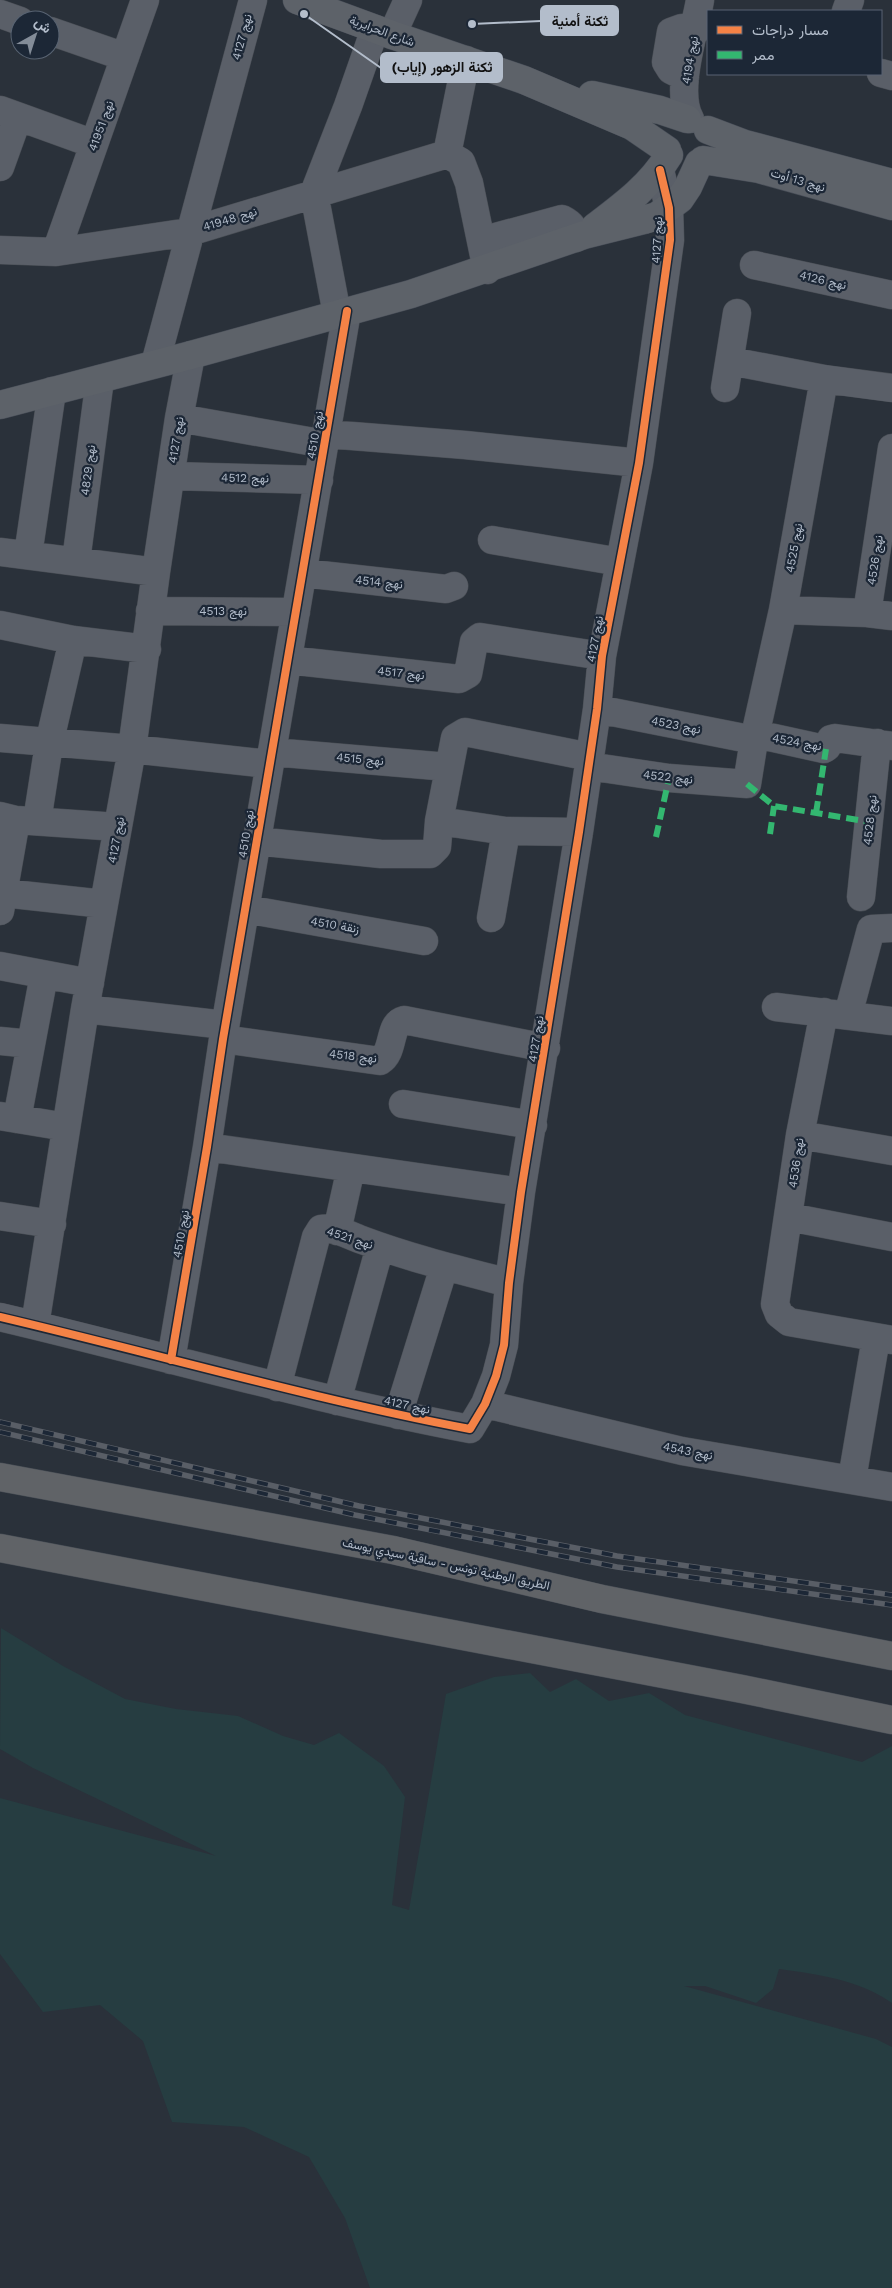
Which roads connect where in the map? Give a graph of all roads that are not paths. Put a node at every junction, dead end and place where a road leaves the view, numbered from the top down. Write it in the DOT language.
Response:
graph roads {
  1 [pos="145,0"];
  2 [pos="253,0"];
  3 [pos="297,0"];
  4 [pos="408,0"];
  5 [pos="700,15"];
  6 [pos="384,32"];
  7 [pos="60,34"];
  8 [pos="126,57"];
  9 [pos="466,60"];
  10 [pos="524,80"];
  11 [pos="9,113"];
  12 [pos="695,123"];
  13 [pos="94,144"];
  14 [pos="447,154"];
  15 [pos="666,158"];
  16 [pos="701,162"];
  17 [pos="0,167"];
  18 [pos="892,183"];
  19 [pos="314,193"];
  20 [pos="892,206"];
  21 [pos="669,208"];
  22 [pos="189,232"];
  23 [pos="580,237"];
  24 [pos="481,241"];
  25 [pos="3,250"];
  26 [pos="56,252"];
  27 [pos="754,265"];
  28 [pos="487,270"];
  29 [pos="892,296"];
  30 [pos="342,313"];
  31 [pos="737,313"];
  32 [pos="191,355"];
  33 [pos="730,360"];
  34 [pos="155,364"];
  35 [pos="100,379"];
  36 [pos="824,379"];
  37 [pos="725,388"];
  38 [pos="892,388"];
  39 [pos="52,391"];
  40 [pos="0,407"];
  41 [pos="179,418"];
  42 [pos="326,439"];
  43 [pos="892,448"];
  44 [pos="639,462"];
  45 [pos="170,476"];
  46 [pos="319,480"];
  47 [pos="492,540"];
  48 [pos="0,552"];
  49 [pos="28,555"];
  50 [pos="76,562"];
  51 [pos="620,562"];
  52 [pos="156,572"];
  53 [pos="303,573"];
  54 [pos="454,586"];
  55 [pos="783,610"];
  56 [pos="150,611"];
  57 [pos="296,612"];
  58 [pos="880,615"];
  59 [pos="0,625"];
  60 [pos="73,640"];
  61 [pos="147,649"];
  62 [pos="602,656"];
  63 [pos="288,660"];
  64 [pos="597,709"];
  65 [pos="755,737"];
  66 [pos="0,738"];
  67 [pos="49,744"];
  68 [pos="884,744"];
  69 [pos="132,749"];
  70 [pos="271,758"];
  71 [pos="589,762"];
  72 [pos="448,767"];
  73 [pos="748,784"];
  74 [pos="17,819"];
  75 [pos="439,821"];
  76 [pos="118,827"];
  77 [pos="506,831"];
  78 [pos="579,832"];
  79 [pos="256,841"];
  80 [pos="862,897"];
  81 [pos="2,902"];
  82 [pos="104,904"];
  83 [pos="246,909"];
  84 [pos="491,918"];
  85 [pos="892,928"];
  86 [pos="424,941"];
  87 [pos="0,966"];
  88 [pos="44,975"];
  89 [pos="88,996"];
  90 [pos="776,1007"];
  91 [pos="836,1013"];
  92 [pos="892,1021"];
  93 [pos="224,1032"];
  94 [pos="0,1041"];
  95 [pos="31,1044"];
  96 [pos="546,1048"];
  97 [pos="403,1104"];
  98 [pos="8,1118"];
  99 [pos="533,1125"];
  100 [pos="66,1127"];
  101 [pos="800,1135"];
  102 [pos="207,1147"];
  103 [pos="892,1151"];
  104 [pos="351,1168"];
  105 [pos="521,1192"];
  106 [pos="0,1216"];
  107 [pos="789,1217"];
  108 [pos="52,1224"];
  109 [pos="337,1231"];
  110 [pos="892,1237"];
  111 [pos="380,1247"];
  112 [pos="444,1267"];
  113 [pos="509,1283"];
  114 [pos="0,1317"];
  115 [pos="35,1325"];
  116 [pos="884,1339"];
  117 [pos="171,1360"];
  118 [pos="277,1387"];
  119 [pos="337,1401"];
  120 [pos="485,1404"];
  121 [pos="398,1415"];
  122 [pos="0,1477"];
  123 [pos="852,1479"];
  124 [pos="892,1487"];
  125 [pos="0,1548"];
  126 [pos="892,1656"];
  127 [pos="892,1720"];
  1 -- 8 [label="street, نهج 41951"];
  2 -- 22 [label="street, نهج 4127"];
  3 -- 6 [label="main road, شارع الحرايرية"];
  4 -- 6 [label="street"];
  5 -- 12 [label="street, نهج 4194"];
  6 -- 9 [label="main road, شارع الحرايرية"];
  6 -- 19 [label="street"];
  7 -- 8 [label="street"];
  8 -- 13 [label="street, نهج 41951"];
  9 -- 10 [label="main road, شارع الحرايرية"];
  9 -- 14 [label="street"];
  10 -- 12 [label="main road, شارع الحرايرية"];
  10 -- 15 [label="main road, شارع الحرايرية"];
  11 -- 13 [label="street"];
  11 -- 17 [label="street"];
  12 -- 15 [label="main road"];
  12 -- 16 [label="main road"];
  12 -- 18 [label="main road, نهج 13 أوت"];
  13 -- 26 [label="street, نهج 41951"];
  14 -- 19 [label="street, نهج 41948"];
  14 -- 24 [label="street"];
  15 -- 16 [label="main road"];
  15 -- 21 [label="street, نهج 4127"];
  15 -- 23 [label="main road"];
  16 -- 20 [label="main road, نهج 13 أوت"];
  16 -- 21 [label="main road"];
  19 -- 22 [label="street, نهج 41948"];
  19 -- 30 [label="street"];
  21 -- 23 [label="main road"];
  21 -- 44 [label="street, نهج 4127"];
  22 -- 26 [label="street, نهج 41948"];
  22 -- 34 [label="street, نهج 4127"];
  23 -- 24 [label="street"];
  23 -- 28 [label="main road"];
  24 -- 28 [label="street"];
  25 -- 26 [label="street, نهج 41948"];
  27 -- 29 [label="street, نهج 4126"];
  28 -- 30 [label="main road"];
  30 -- 32 [label="main road"];
  30 -- 42 [label="street, نهج 4510"];
  31 -- 33 [label="street"];
  32 -- 34 [label="main road"];
  32 -- 41 [label="street, نهج 4127"];
  33 -- 36 [label="street"];
  33 -- 37 [label="street"];
  34 -- 35 [label="main road"];
  35 -- 39 [label="main road"];
  35 -- 50 [label="street, نهج 4829"];
  36 -- 38 [label="street"];
  36 -- 55 [label="street, نهج 4525"];
  39 -- 40 [label="main road"];
  39 -- 49 [label="street"];
  41 -- 42 [label="street"];
  41 -- 45 [label="street, نهج 4127"];
  42 -- 44 [label="street"];
  42 -- 46 [label="street, نهج 4510"];
  43 -- 58 [label="street, نهج 4526"];
  44 -- 51 [label="street, نهج 4127"];
  45 -- 46 [label="street, نهج 4512"];
  45 -- 52 [label="street, نهج 4127"];
  46 -- 53 [label="street, نهج 4510"];
  47 -- 51 [label="street"];
  48 -- 49 [label="street"];
  49 -- 50 [label="street"];
  50 -- 52 [label="street"];
  51 -- 62 [label="street, نهج 4127"];
  52 -- 56 [label="street, نهج 4127"];
  53 -- 54 [label="street, نهج 4514"];
  53 -- 57 [label="street, نهج 4510"];
  55 -- 58 [label="street"];
  55 -- 65 [label="street, نهج 4525"];
  56 -- 57 [label="street, نهج 4513"];
  56 -- 61 [label="street, نهج 4127"];
  57 -- 63 [label="street, نهج 4510"];
  59 -- 60 [label="street"];
  60 -- 61 [label="street"];
  60 -- 67 [label="street"];
  61 -- 69 [label="street, نهج 4127"];
  62 -- 63 [label="street, نهج 4517"];
  62 -- 64 [label="street, نهج 4127"];
  63 -- 70 [label="street, نهج 4510"];
  64 -- 65 [label="street, نهج 4523"];
  64 -- 71 [label="street, نهج 4127"];
  65 -- 68 [label="street, نهج 4524"];
  65 -- 73 [label="street, نهج 4525"];
  66 -- 67 [label="street, نهج 4515"];
  67 -- 69 [label="street, نهج 4515"];
  67 -- 74 [label="street"];
  68 -- 80 [label="street, نهج 4528"];
  69 -- 70 [label="street, نهج 4515"];
  69 -- 76 [label="street, نهج 4127"];
  70 -- 72 [label="street, نهج 4515"];
  70 -- 79 [label="street, نهج 4510"];
  71 -- 72 [label="street, نهج 4522"];
  71 -- 73 [label="street, نهج 4522"];
  71 -- 78 [label="street, نهج 4127"];
  72 -- 75 [label="street"];
  74 -- 76 [label="street"];
  74 -- 81 [label="street"];
  75 -- 77 [label="street"];
  75 -- 79 [label="street"];
  76 -- 82 [label="street, نهج 4127"];
  77 -- 78 [label="street"];
  77 -- 84 [label="street"];
  78 -- 96 [label="street, نهج 4127"];
  79 -- 83 [label="street, نهج 4510"];
  81 -- 82 [label="street"];
  82 -- 89 [label="street, نهج 4127"];
  83 -- 86 [label="street, زنقة 4510"];
  83 -- 93 [label="street, نهج 4510"];
  85 -- 91 [label="street, نهج 4536"];
  87 -- 88 [label="street, نهج 4518"];
  88 -- 89 [label="street, نهج 4518"];
  88 -- 95 [label="street"];
  89 -- 93 [label="street, نهج 4518"];
  89 -- 100 [label="street, نهج 4127"];
  90 -- 91 [label="street"];
  91 -- 92 [label="street"];
  91 -- 101 [label="street, نهج 4536"];
  93 -- 96 [label="street, نهج 4518"];
  93 -- 102 [label="street, نهج 4510"];
  94 -- 95 [label="street"];
  95 -- 98 [label="street"];
  96 -- 99 [label="street, نهج 4127"];
  97 -- 99 [label="street"];
  98 -- 100 [label="street"];
  99 -- 105 [label="street, نهج 4127"];
  100 -- 108 [label="street, نهج 4127"];
  101 -- 103 [label="street"];
  101 -- 107 [label="street, نهج 4536"];
  102 -- 104 [label="street"];
  102 -- 117 [label="street, نهج 4510"];
  104 -- 105 [label="street"];
  104 -- 109 [label="street"];
  105 -- 113 [label="street, نهج 4127"];
  106 -- 108 [label="street"];
  107 -- 110 [label="street"];
  107 -- 116 [label="street, نهج 4536"];
  108 -- 115 [label="street, نهج 4127"];
  109 -- 111 [label="street, نهج 4521"];
  109 -- 118 [label="street, نهج 4521"];
  111 -- 112 [label="street, نهج 4521"];
  111 -- 119 [label="street"];
  112 -- 113 [label="street, نهج 4521"];
  112 -- 121 [label="street"];
  113 -- 120 [label="street, نهج 4127"];
  114 -- 115 [label="street, نهج 4127"];
  115 -- 117 [label="street, نهج 4127"];
  116 -- 123 [label="street"];
  117 -- 118 [label="street, نهج 4127"];
  118 -- 119 [label="street, نهج 4127"];
  119 -- 121 [label="street, نهج 4127"];
  120 -- 121 [label="street, نهج 4127"];
  120 -- 123 [label="street, نهج 4543"];
  122 -- 126 [label="highway, الطريق الوطنية تونس - ساقية سيدي يوسف"];
  123 -- 124 [label="street, نهج 4543"];
  125 -- 127 [label="highway"];
}
